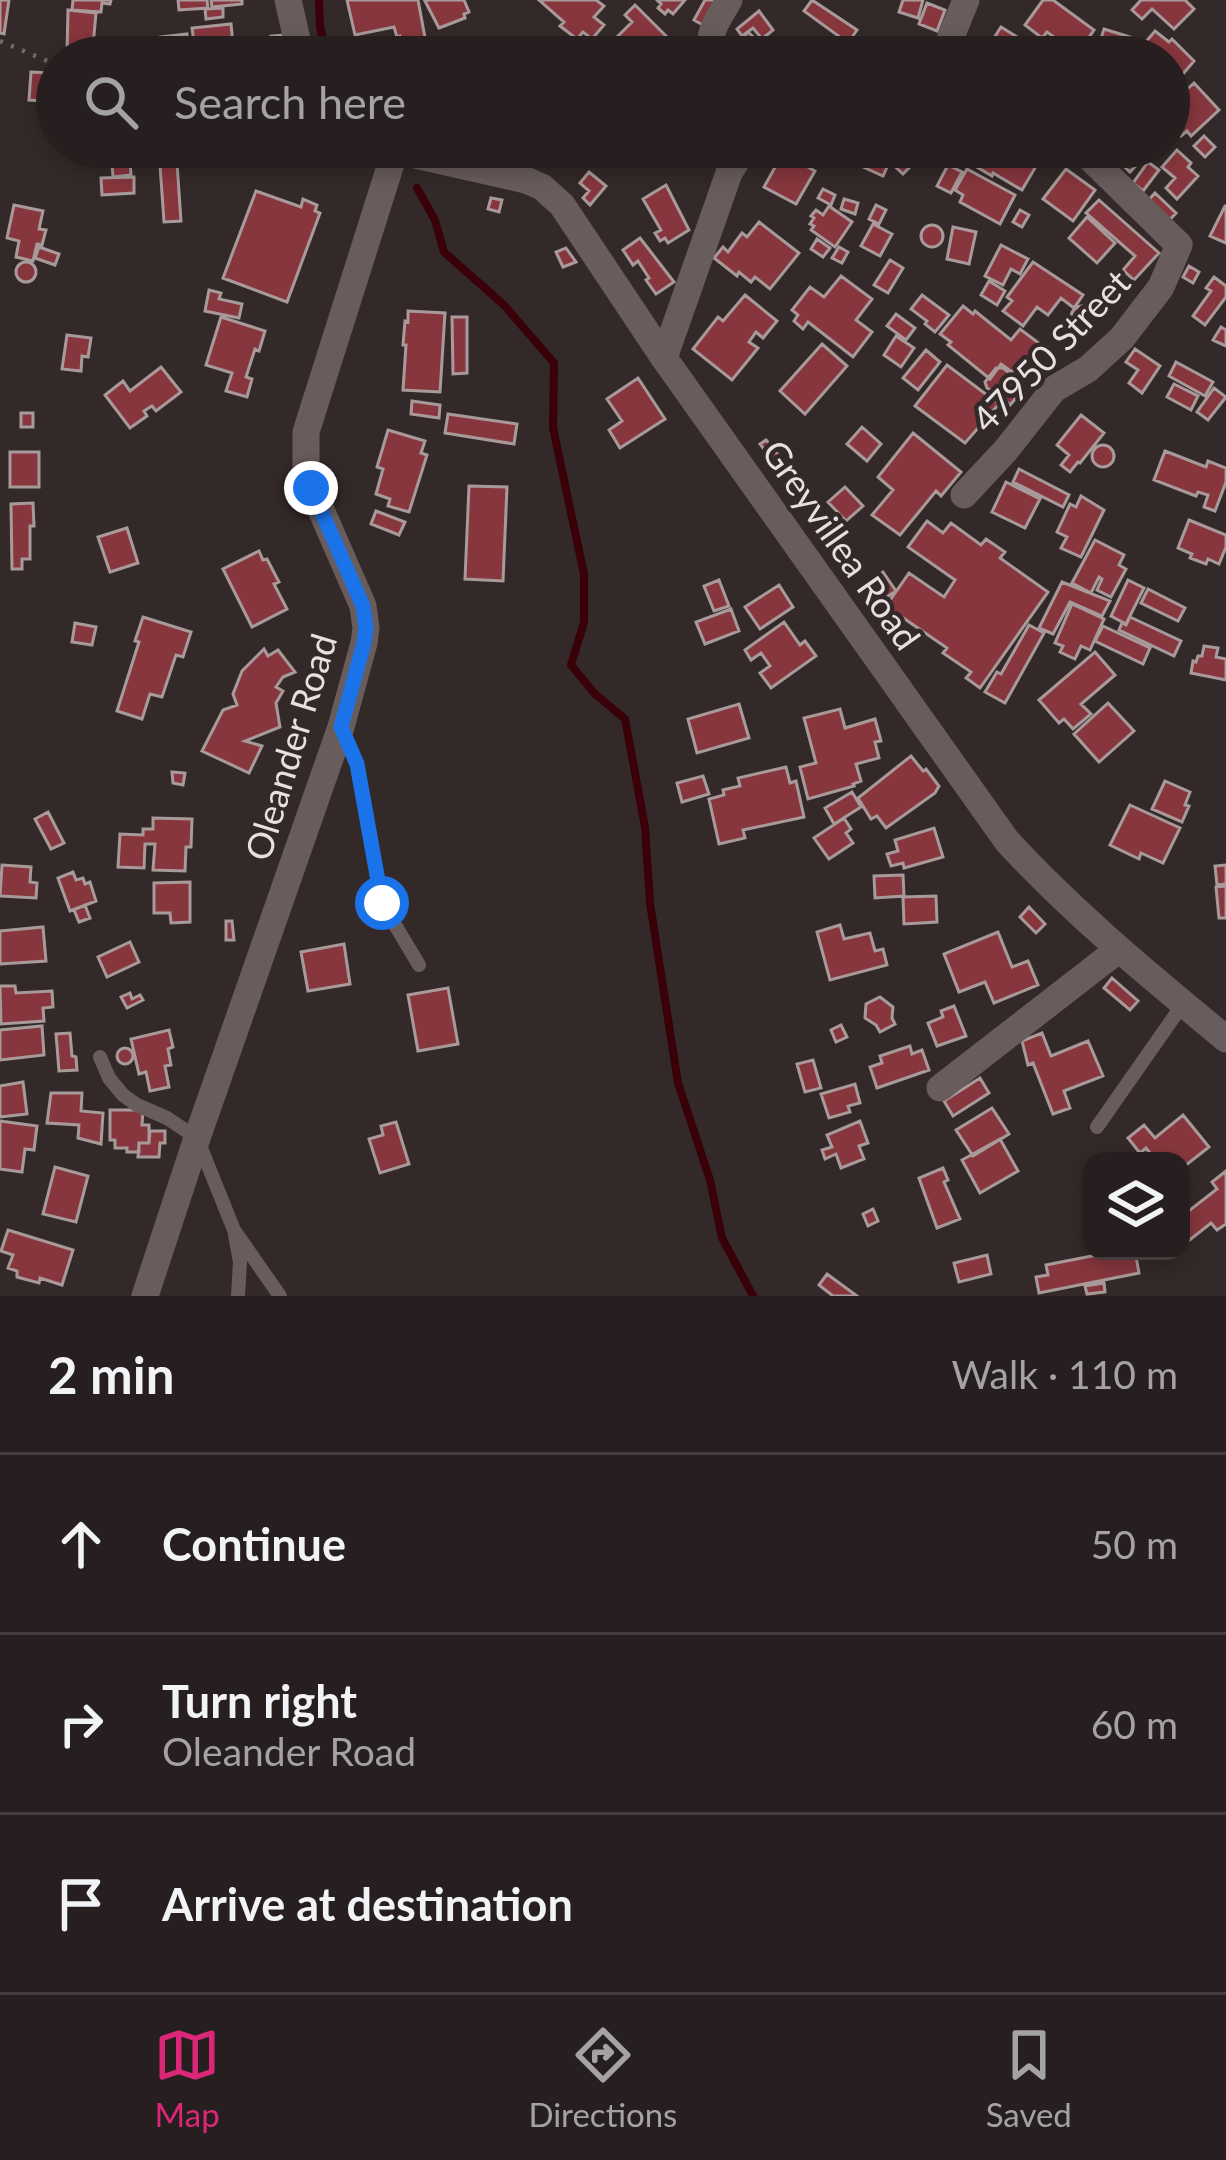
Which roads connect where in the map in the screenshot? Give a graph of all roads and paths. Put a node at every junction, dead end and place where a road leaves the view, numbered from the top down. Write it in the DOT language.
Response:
graph roads {
  1 [pos="288,0"];
  2 [pos="729,0"];
  3 [pos="966,0"];
  4 [pos="296,36"];
  5 [pos="710,36"];
  6 [pos="951,36"];
  7 [pos="0,41"];
  8 [pos="36,56"];
  9 [pos="382,168"];
  10 [pos="475,168"];
  11 [pos="732,168"];
  12 [pos="1100,168"];
  13 [pos="664,358"];
  14 [pos="964,495"];
  15 [pos="341,727"];
  16 [pos="1118,950"];
  17 [pos="418,965"];
  18 [pos="1183,1004"];
  19 [pos="1226,1039"];
  20 [pos="100,1057"];
  21 [pos="940,1088"];
  22 [pos="1097,1127"];
  23 [pos="197,1138"];
  24 [pos="235,1230"];
  25 [pos="145,1296"];
  26 [pos="238,1296"];
  27 [pos="280,1296"];
  1 -- 4 [label="street"];
  2 -- 5 [label="street"];
  3 -- 6 [label="street"];
  7 -- 8 [label="path"];
  9 -- 15 [label="street, Oleander Road"];
  10 -- 13 [label="street, Greyvillea Road"];
  11 -- 13 [label="street"];
  12 -- 14 [label="street, 47950 Street"];
  13 -- 16 [label="street, Greyvillea Road"];
  15 -- 17 [label="lane"];
  15 -- 23 [label="street, Oleander Road"];
  16 -- 18 [label="street, Greyvillea Road"];
  16 -- 21 [label="street"];
  18 -- 19 [label="street, Greyvillea Road"];
  18 -- 22 [label="lane"];
  20 -- 23 [label="lane"];
  23 -- 24 [label="lane"];
  23 -- 25 [label="street, Oleander Road"];
  24 -- 26 [label="lane"];
  24 -- 27 [label="lane"];
}
